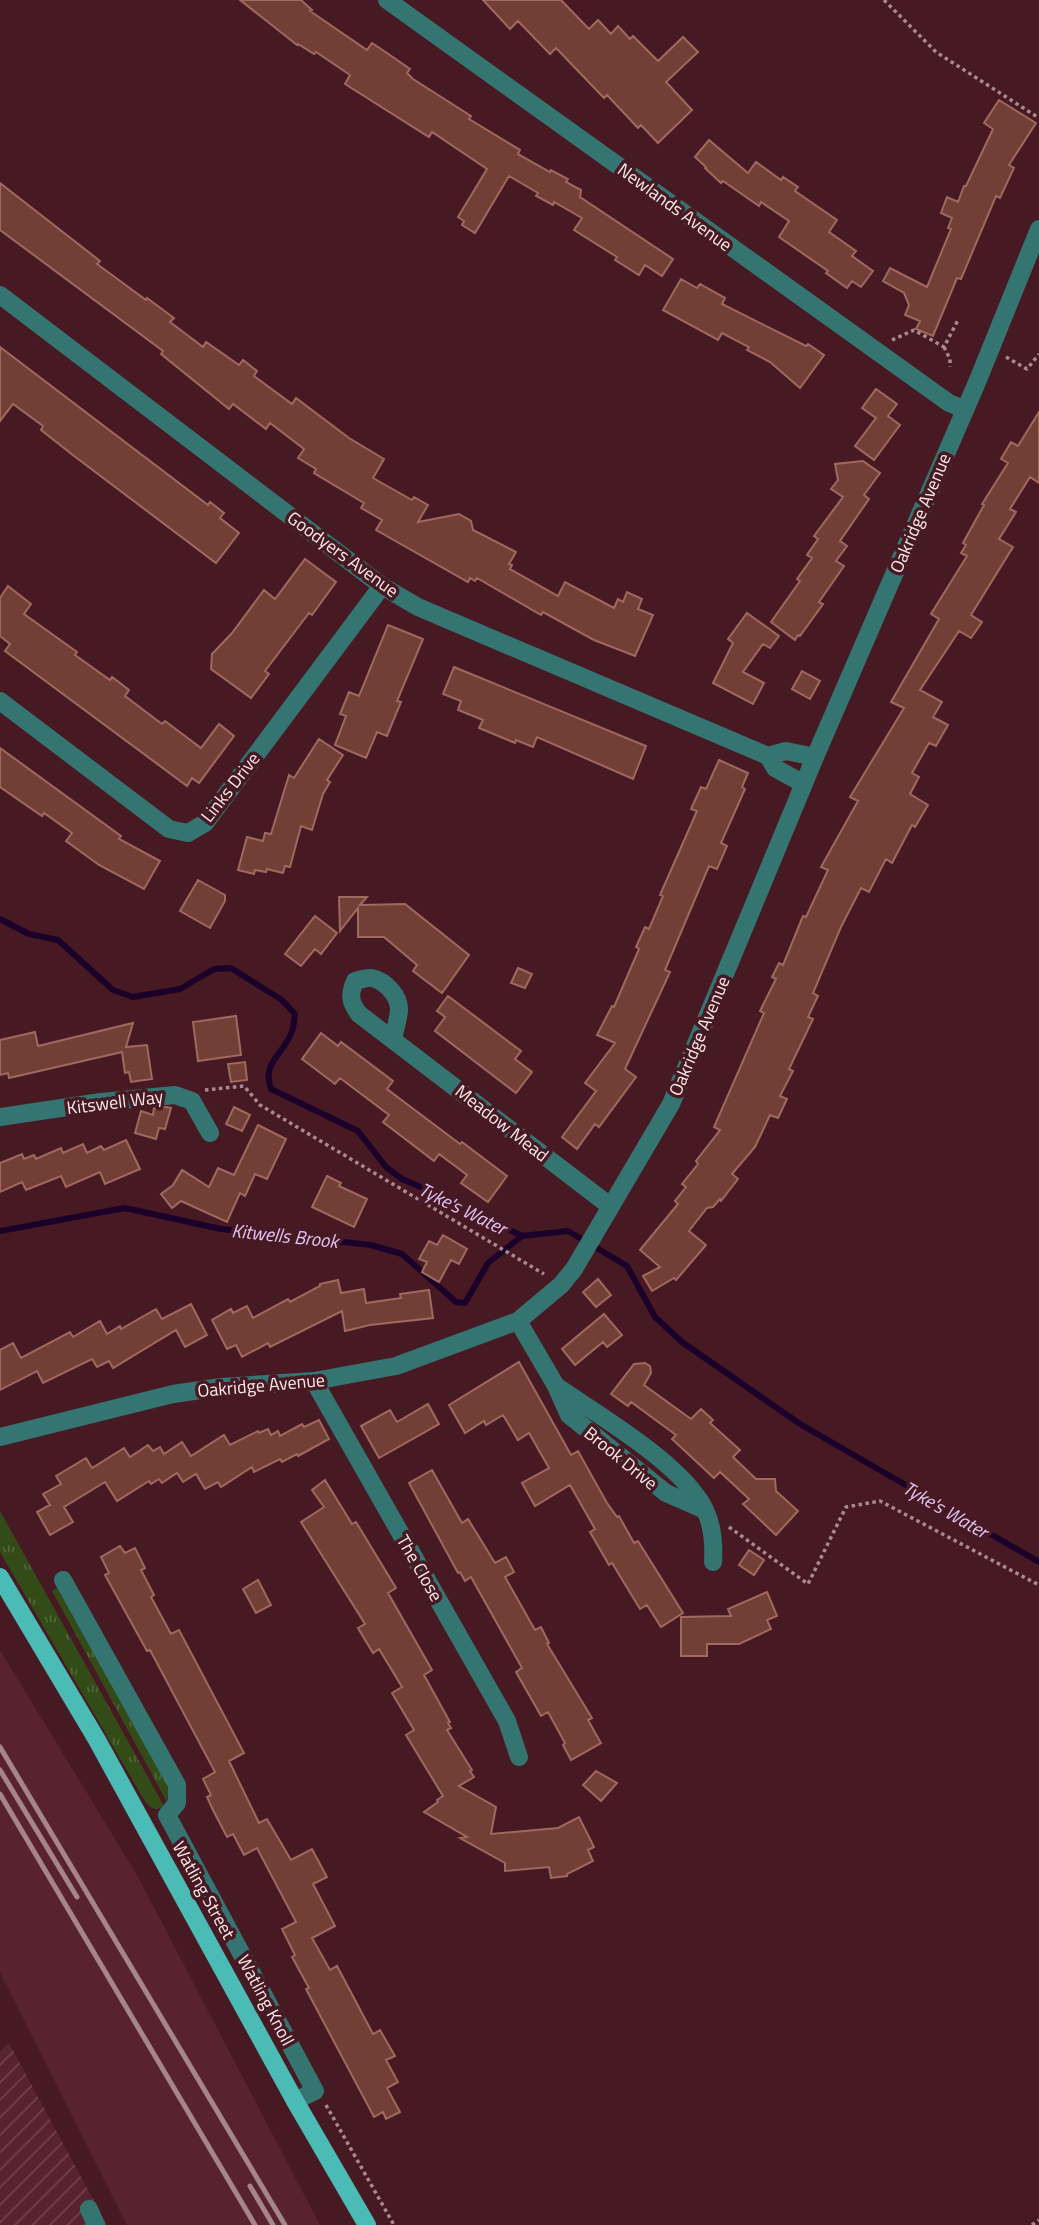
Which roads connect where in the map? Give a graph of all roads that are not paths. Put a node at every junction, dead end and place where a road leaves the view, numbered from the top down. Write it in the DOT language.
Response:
graph roads {
  1 [pos="387,0"];
  2 [pos="1039,229"];
  3 [pos="0,295"];
  4 [pos="964,409"];
  5 [pos="382,586"];
  6 [pos="0,701"];
  7 [pos="768,755"];
  8 [pos="815,757"];
  9 [pos="804,784"];
  10 [pos="393,1039"];
  11 [pos="0,1117"];
  12 [pos="210,1133"];
  13 [pos="610,1206"];
  14 [pos="518,1321"];
  15 [pos="314,1381"];
  16 [pos="0,1437"];
  17 [pos="713,1563"];
  18 [pos="0,1577"];
  19 [pos="63,1580"];
  20 [pos="519,1757"];
  21 [pos="167,1815"];
  22 [pos="145,1827"];
  23 [pos="295,2101"];
  24 [pos="367,2225"];
  1 -- 4 [label="street, Newlands Avenue"];
  2 -- 4 [label="street, Oakridge Avenue"];
  3 -- 5 [label="street, Goodyers Avenue"];
  4 -- 8 [label="street, Oakridge Avenue"];
  5 -- 6 [label="street, Links Drive"];
  5 -- 7 [label="street, Goodyers Avenue"];
  7 -- 8 [label="street, Goodyers Avenue"];
  7 -- 9 [label="street, Goodyers Avenue"];
  8 -- 9 [label="street, Oakridge Avenue"];
  9 -- 13 [label="street, Oakridge Avenue"];
  10 -- 13 [label="street, Meadow Mead"];
  11 -- 12 [label="street, Kitswell Way"];
  13 -- 14 [label="street, Oakridge Avenue"];
  14 -- 15 [label="street, Oakridge Avenue"];
  14 -- 17 [label="street, Brook Drive"];
  15 -- 16 [label="street, Oakridge Avenue"];
  15 -- 20 [label="street, The Close"];
  18 -- 22 [label="main road, Watling Street"];
  19 -- 21 [label="street"];
  21 -- 22 [label="street"];
  21 -- 23 [label="street, Watling Knoll"];
  22 -- 23 [label="main road, Watling Street"];
  23 -- 24 [label="main road, Watling Street"];
}
